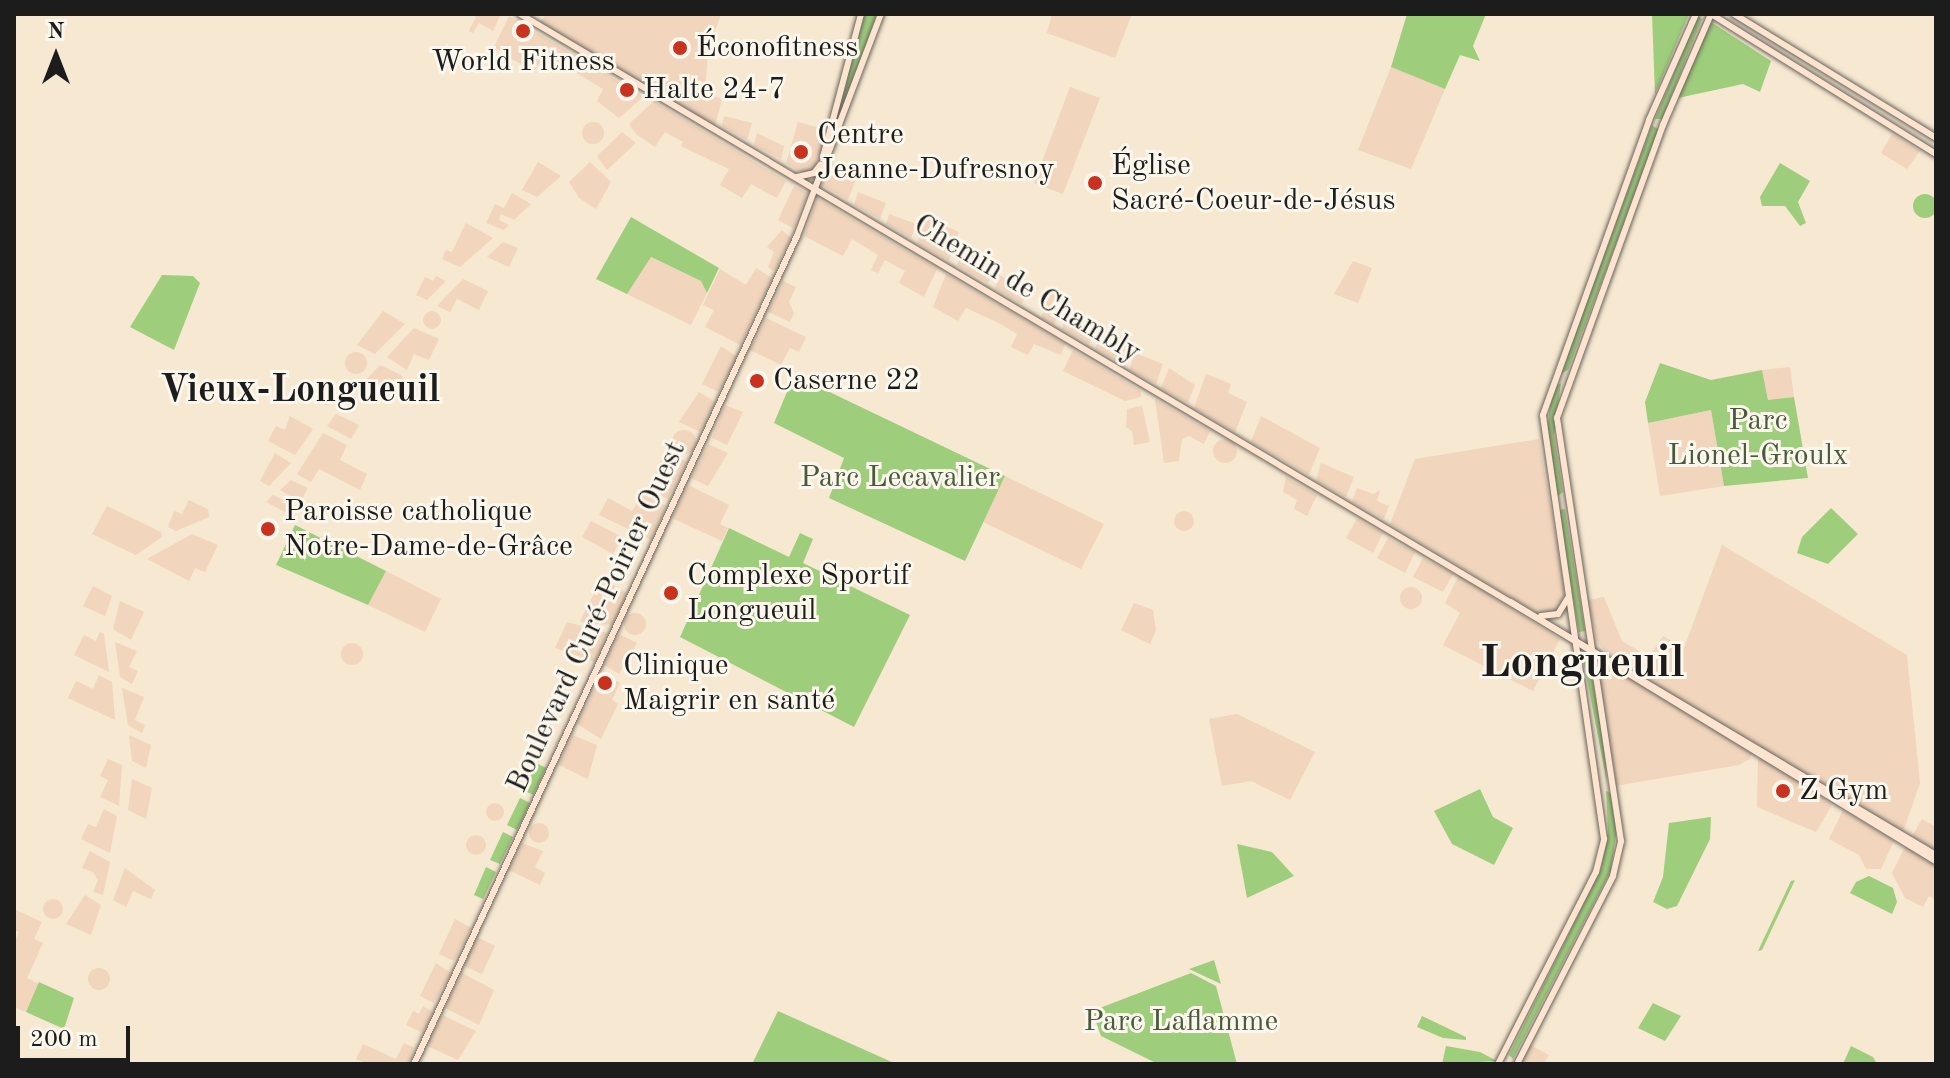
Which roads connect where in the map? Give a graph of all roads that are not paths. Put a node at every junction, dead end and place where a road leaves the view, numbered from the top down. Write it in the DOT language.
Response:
graph roads {
  1 [pos="520,14"];
  2 [pos="861,14"];
  3 [pos="881,14"];
  4 [pos="1696,14"];
  5 [pos="1711,14"];
  6 [pos="1734,14"];
  7 [pos="1936,138"];
  8 [pos="1936,154"];
  9 [pos="821,164"];
  10 [pos="796,177"];
  11 [pos="814,187"];
  12 [pos="1568,594"];
  13 [pos="1511,602"];
  14 [pos="1538,615"];
  15 [pos="1576,638"];
  16 [pos="1578,647"];
  17 [pos="1593,648"];
  18 [pos="1595,656"];
  19 [pos="1603,662"];
  20 [pos="1597,668"];
  21 [pos="1936,858"];
  22 [pos="414,1064"];
  23 [pos="1498,1064"];
  24 [pos="1517,1064"];
  1 -- 10 [label="main road, Chemin de Chambly"];
  2 -- 9 [label="main road"];
  3 -- 11 [label="main road"];
  4 -- 12 [label="main road"];
  5 -- 8 [label="main road"];
  5 -- 17 [label="main road"];
  6 -- 7 [label="main road"];
  9 -- 10 [label="main road"];
  9 -- 11 [label="main road"];
  10 -- 11 [label="main road, Chemin de Chambly"];
  11 -- 13 [label="main road, Chemin de Chambly"];
  11 -- 22 [label="main road, Boulevard Curé-Poirier Ouest"];
  12 -- 14 [label="main road"];
  12 -- 15 [label="main road"];
  13 -- 14 [label="main road, Chemin de Chambly"];
  13 -- 16 [label="main road, Chemin de Chambly"];
  14 -- 15 [label="main road, Chemin de Chambly"];
  15 -- 16 [label="main road"];
  15 -- 17 [label="main road, Chemin de Chambly"];
  16 -- 18 [label="main road, Chemin de Chambly"];
  16 -- 23 [label="main road"];
  17 -- 18 [label="main road"];
  17 -- 21 [label="main road, Chemin de Chambly"];
  18 -- 19 [label="main road, Chemin de Chambly"];
  18 -- 20 [label="main road"];
  19 -- 20 [label="main road"];
  19 -- 21 [label="main road, Chemin de Chambly"];
  20 -- 24 [label="main road"];
}
